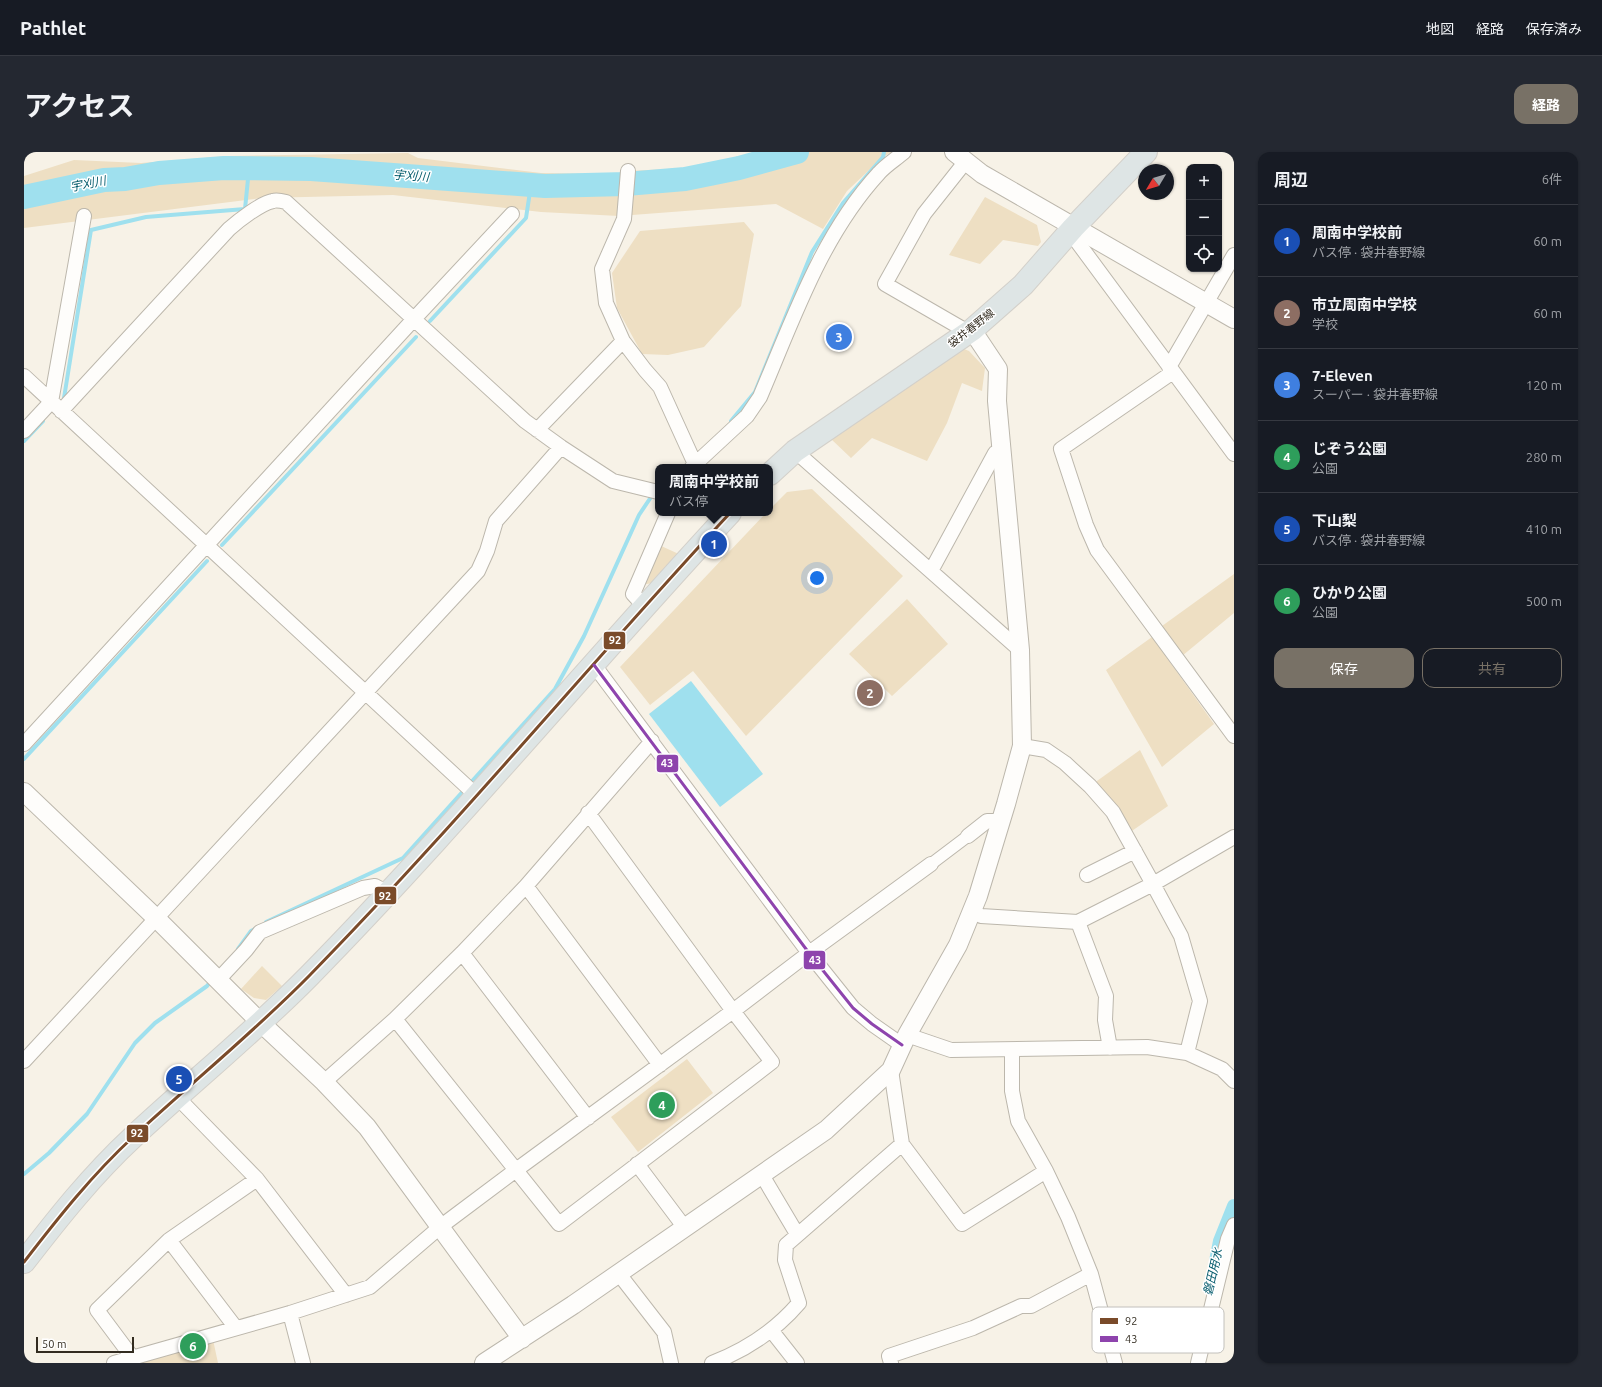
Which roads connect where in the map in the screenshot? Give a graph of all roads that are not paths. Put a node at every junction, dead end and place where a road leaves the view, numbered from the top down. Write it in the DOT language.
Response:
graph roads {
  1 [pos="904,152"];
  2 [pos="1146,152"];
  3 [pos="960,157"];
  4 [pos="628,171"];
  5 [pos="512,214"];
  6 [pos="84,216"];
  7 [pos="1071,230"];
  8 [pos="1234,255"];
  9 [pos="1206,303"];
  10 [pos="1234,319"];
  11 [pos="413,320"];
  12 [pos="970,331"];
  13 [pos="623,341"];
  14 [pos="1171,369"];
  15 [pos="24,376"];
  16 [pos="56,406"];
  17 [pos="537,430"];
  18 [pos="24,431"];
  19 [pos="560,447"];
  20 [pos="795,451"];
  21 [pos="1002,451"];
  22 [pos="1234,454"];
  23 [pos="692,464"];
  24 [pos="695,464"];
  25 [pos="773,471"];
  26 [pos="655,491"];
  27 [pos="667,516"];
  28 [pos="727,516"];
  29 [pos="207,546"];
  30 [pos="931,571"];
  31 [pos="645,607"];
  32 [pos="1020,650"];
  33 [pos="594,665"];
  34 [pos="365,692"];
  35 [pos="1234,736"];
  36 [pos="652,741"];
  37 [pos="24,744"];
  38 [pos="1022,746"];
  39 [pos="24,792"];
  40 [pos="476,795"];
  41 [pos="588,813"];
  42 [pos="1001,821"];
  43 [pos="968,836"];
  44 [pos="1234,837"];
  45 [pos="1135,851"];
  46 [pos="931,864"];
  47 [pos="1087,874"];
  48 [pos="1153,884"];
  49 [pos="526,886"];
  50 [pos="388,893"];
  51 [pos="972,911"];
  52 [pos="156,918"];
  53 [pos="1078,922"];
  54 [pos="809,952"];
  55 [pos="462,953"];
  56 [pos="214,977"];
  57 [pos="733,1011"];
  58 [pos="395,1018"];
  59 [pos="261,1022"];
  60 [pos="904,1040"];
  61 [pos="1110,1048"];
  62 [pos="1012,1050"];
  63 [pos="1187,1054"];
  64 [pos="24,1061"];
  65 [pos="660,1064"];
  66 [pos="891,1070"];
  67 [pos="324,1082"];
  68 [pos="1234,1082"];
  69 [pos="178,1098"];
  70 [pos="588,1118"];
  71 [pos="902,1144"];
  72 [pos="638,1164"];
  73 [pos="516,1170"];
  74 [pos="1046,1171"];
  75 [pos="762,1175"];
  76 [pos="257,1180"];
  77 [pos="1234,1225"];
  78 [pos="440,1227"];
  79 [pos="685,1228"];
  80 [pos="797,1234"];
  81 [pos="169,1240"];
  82 [pos="24,1262"];
  83 [pos="619,1274"];
  84 [pos="1091,1274"];
  85 [pos="346,1295"];
  86 [pos="1099,1307"];
  87 [pos="1212,1307"];
  88 [pos="290,1313"];
  89 [pos="236,1328"];
  90 [pos="771,1330"];
  91 [pos="522,1339"];
  92 [pos="1200,1353"];
  93 [pos="132,1357"];
  94 [pos="728,1360"];
  95 [pos="114,1363"];
  96 [pos="303,1363"];
  97 [pos="484,1363"];
  98 [pos="671,1363"];
  99 [pos="712,1363"];
  100 [pos="797,1363"];
  101 [pos="891,1363"];
  102 [pos="1198,1363"];
  1 -- 24 [label="street"];
  2 -- 7 [label="main road, 袋井春野線"];
  3 -- 7 [label="street"];
  3 -- 12 [label="street"];
  4 -- 13 [label="street"];
  5 -- 11 [label="street"];
  6 -- 16 [label="street"];
  7 -- 9 [label="street"];
  7 -- 12 [label="main road, 袋井春野線"];
  7 -- 14 [label="street"];
  8 -- 9 [label="street"];
  9 -- 10 [label="street"];
  9 -- 14 [label="street"];
  11 -- 16 [label="street"];
  11 -- 17 [label="street"];
  11 -- 29 [label="street"];
  12 -- 20 [label="main road, 袋井春野線"];
  12 -- 21 [label="street"];
  13 -- 17 [label="street"];
  13 -- 23 [label="street"];
  14 -- 22 [label="street"];
  14 -- 35 [label="street"];
  15 -- 16 [label="street"];
  16 -- 18 [label="street"];
  16 -- 29 [label="street"];
  17 -- 19 [label="street"];
  19 -- 26 [label="street"];
  19 -- 34 [label="street"];
  20 -- 25 [label="main road, 袋井春野線"];
  20 -- 30 [label="street"];
  21 -- 30 [label="street"];
  21 -- 32 [label="street"];
  27 -- 31 [label="street"];
  28 -- 31 [label="main road"];
  29 -- 34 [label="street"];
  29 -- 37 [label="street"];
  30 -- 32 [label="street"];
  31 -- 33 [label="main road"];
  32 -- 38 [label="street"];
  33 -- 36 [label="street"];
  33 -- 40 [label="main road"];
  34 -- 40 [label="street"];
  34 -- 52 [label="street"];
  36 -- 41 [label="street"];
  36 -- 54 [label="street"];
  38 -- 42 [label="street"];
  38 -- 45 [label="street"];
  39 -- 52 [label="street"];
  40 -- 50 [label="main road"];
  41 -- 49 [label="street"];
  41 -- 57 [label="street"];
  42 -- 43 [label="street"];
  42 -- 51 [label="street"];
  43 -- 46 [label="street"];
  44 -- 48 [label="street"];
  45 -- 47 [label="street"];
  45 -- 48 [label="street"];
  46 -- 54 [label="street"];
  48 -- 53 [label="street"];
  48 -- 63 [label="street"];
  49 -- 55 [label="street"];
  49 -- 65 [label="street"];
  50 -- 56 [label="street"];
  50 -- 59 [label="main road"];
  51 -- 53 [label="street"];
  51 -- 60 [label="street"];
  52 -- 56 [label="street"];
  52 -- 64 [label="street"];
  53 -- 61 [label="street"];
  54 -- 57 [label="street"];
  54 -- 60 [label="street"];
  55 -- 58 [label="street"];
  55 -- 70 [label="street"];
  56 -- 59 [label="street"];
  57 -- 65 [label="street"];
  57 -- 72 [label="street"];
  58 -- 67 [label="street"];
  58 -- 73 [label="street"];
  59 -- 67 [label="street"];
  59 -- 69 [label="main road"];
  60 -- 62 [label="street"];
  60 -- 66 [label="street"];
  61 -- 62 [label="street"];
  61 -- 63 [label="street"];
  62 -- 74 [label="street"];
  63 -- 68 [label="street"];
  65 -- 70 [label="street"];
  66 -- 71 [label="street"];
  66 -- 75 [label="street"];
  67 -- 78 [label="street"];
  69 -- 76 [label="street"];
  69 -- 82 [label="main road"];
  70 -- 73 [label="street"];
  71 -- 74 [label="street"];
  71 -- 80 [label="street"];
  72 -- 73 [label="street"];
  72 -- 79 [label="street"];
  73 -- 78 [label="street"];
  74 -- 84 [label="street"];
  75 -- 79 [label="street"];
  75 -- 80 [label="street"];
  76 -- 81 [label="street"];
  76 -- 85 [label="street"];
  77 -- 87 [label="street"];
  78 -- 85 [label="street"];
  78 -- 91 [label="street"];
  79 -- 83 [label="street"];
  80 -- 90 [label="street"];
  81 -- 89 [label="street"];
  81 -- 93 [label="street"];
  83 -- 91 [label="street"];
  83 -- 98 [label="street"];
  84 -- 86 [label="street"];
  84 -- 101 [label="street"];
  85 -- 88 [label="street"];
  88 -- 89 [label="street"];
  88 -- 96 [label="street"];
  89 -- 93 [label="street"];
  90 -- 94 [label="street"];
  90 -- 100 [label="street"];
  91 -- 97 [label="street"];
  92 -- 102 [label="street"];
  93 -- 95 [label="street"];
  94 -- 99 [label="street"];
}
